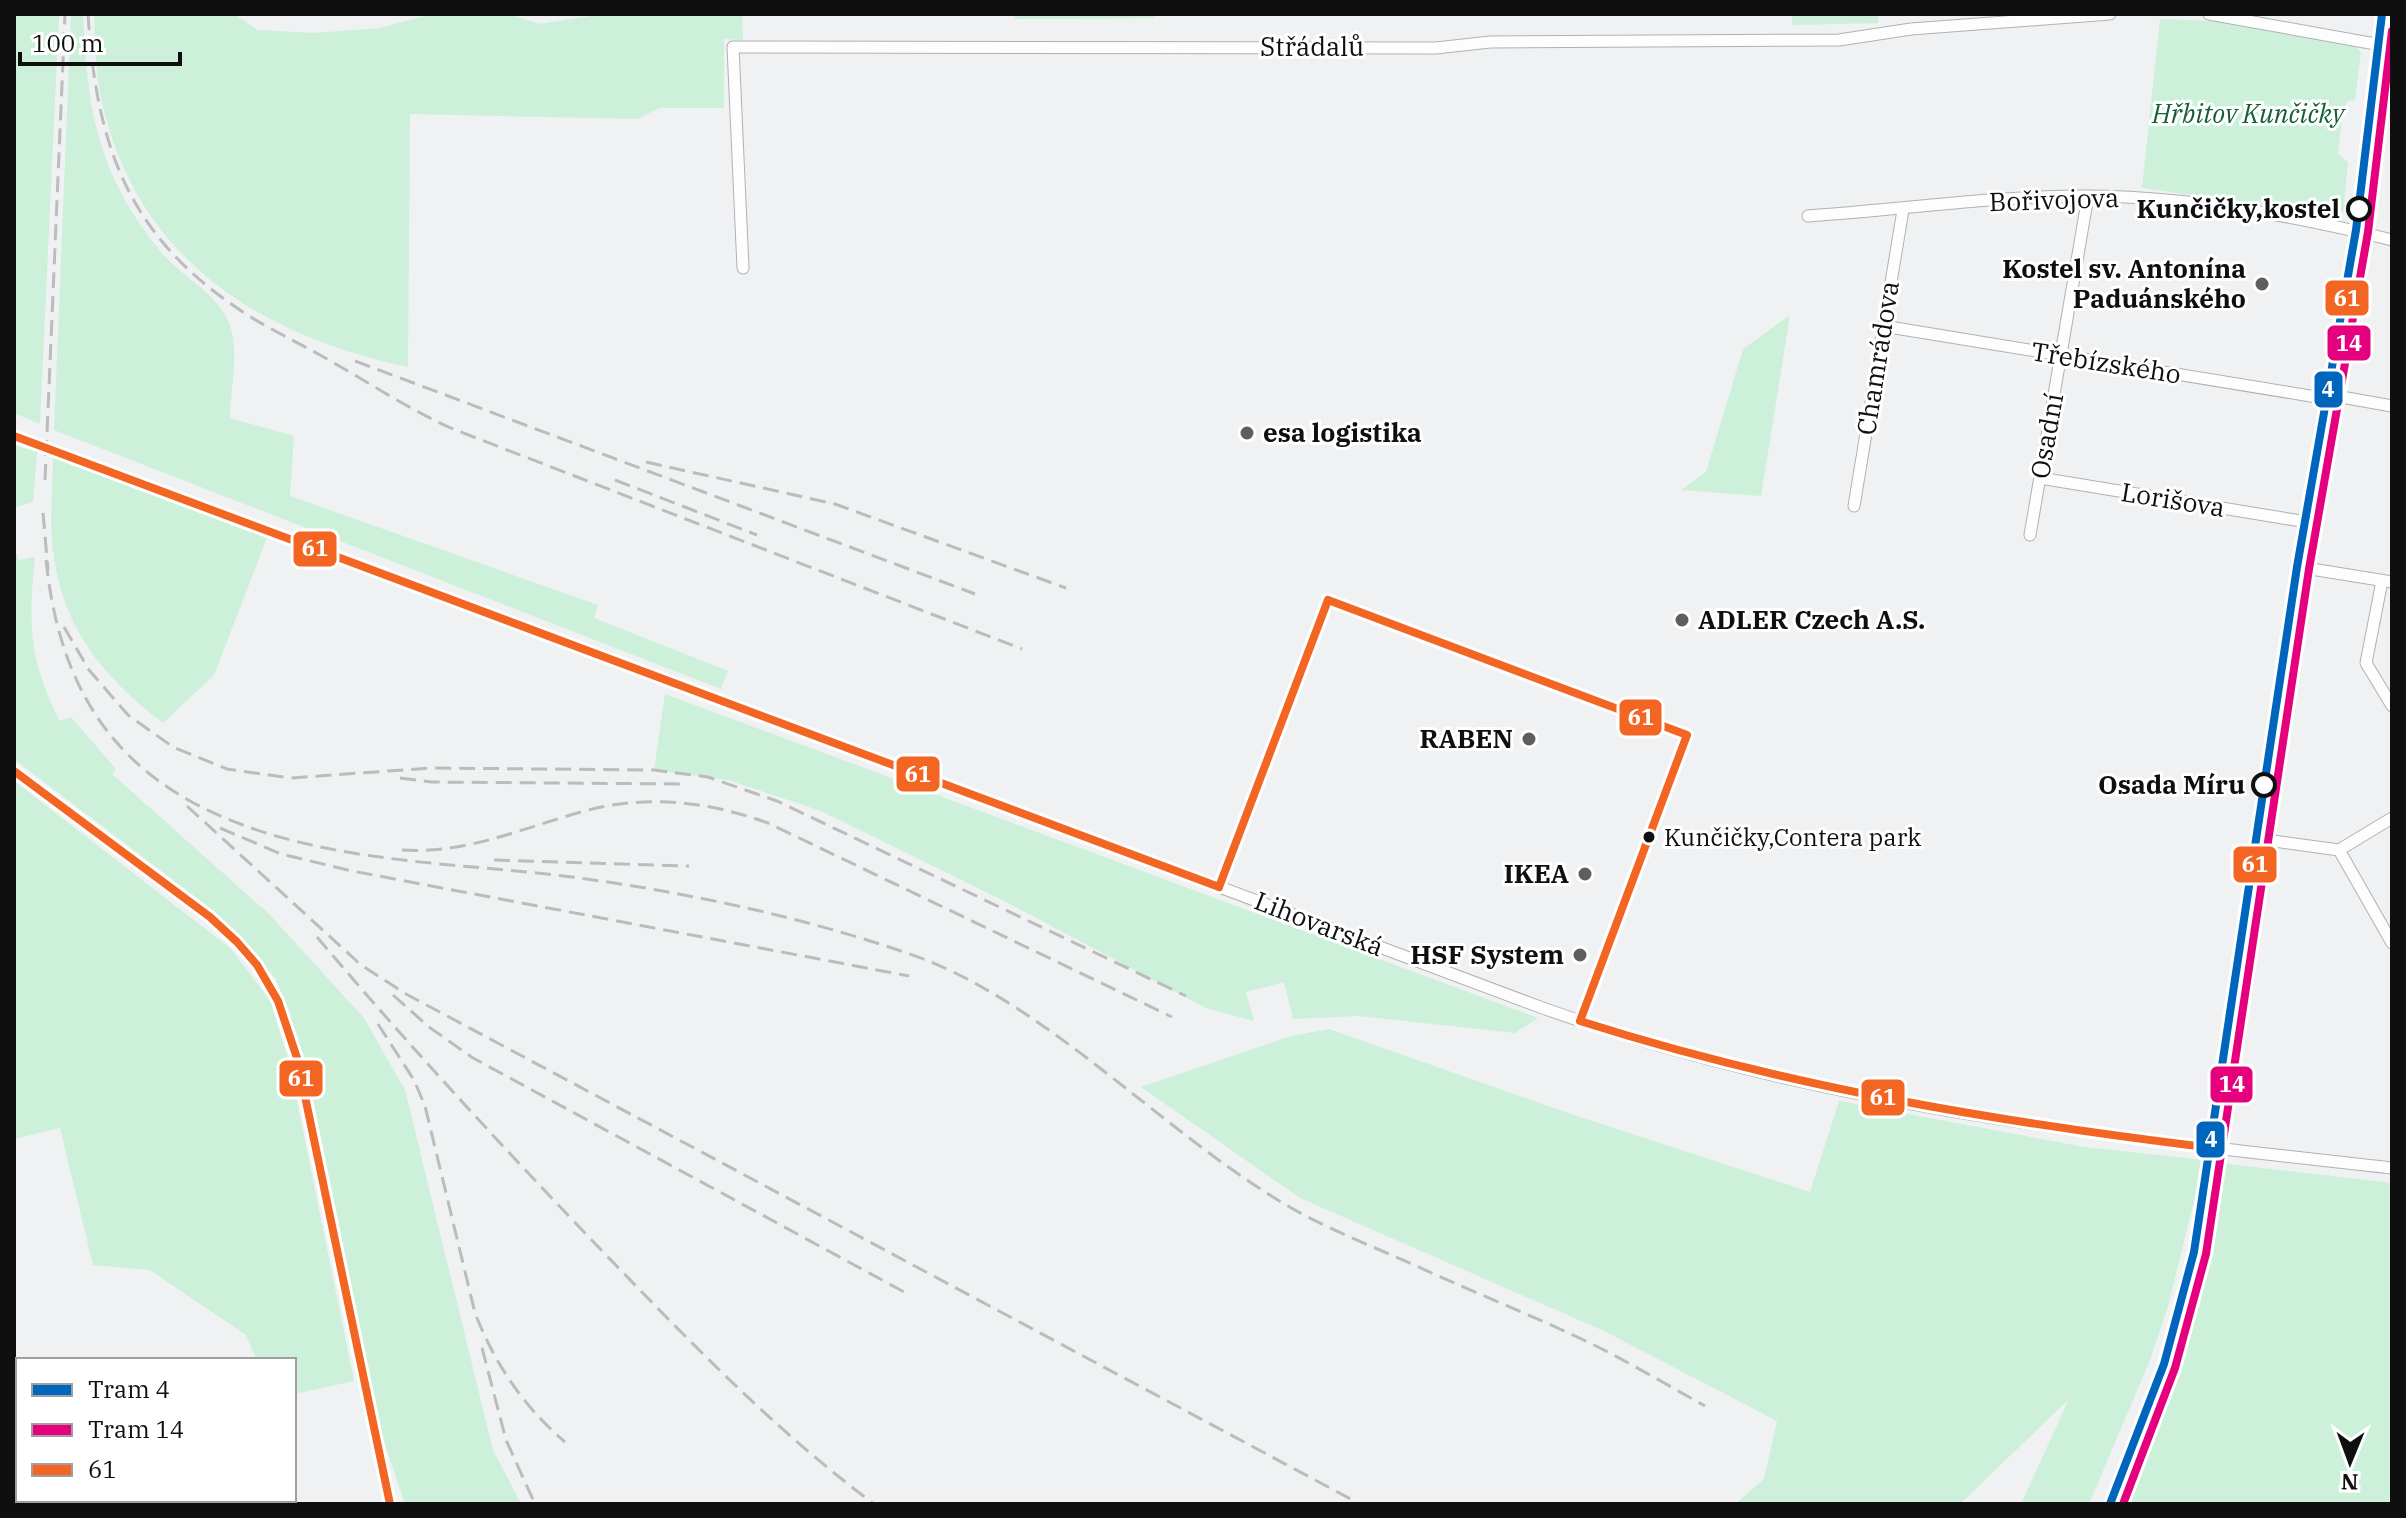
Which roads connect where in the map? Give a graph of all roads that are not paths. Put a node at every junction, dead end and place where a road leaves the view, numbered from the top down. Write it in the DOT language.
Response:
graph roads {
  1 [pos="2110,14"];
  2 [pos="2209,14"];
  3 [pos="2384,14"];
  4 [pos="2386,46"];
  5 [pos="2088,196"];
  6 [pos="1903,210"];
  7 [pos="1808,216"];
  8 [pos="2359,231"];
  9 [pos="2392,240"];
  10 [pos="743,268"];
  11 [pos="1883,326"];
  12 [pos="2061,355"];
  13 [pos="2330,397"];
  14 [pos="2392,406"];
  15 [pos="14,436"];
  16 [pos="2040,478"];
  17 [pos="1854,506"];
  18 [pos="2307,522"];
  19 [pos="2030,535"];
  20 [pos="2299,567"];
  21 [pos="2387,581"];
  22 [pos="2392,706"];
  23 [pos="14,771"];
  24 [pos="2392,818"];
  25 [pos="2259,839"];
  26 [pos="2339,850"];
  27 [pos="2392,943"];
  28 [pos="2213,1148"];
  29 [pos="2392,1168"];
  30 [pos="390,1504"];
  1 -- 10 [label="street, Střádalů"];
  2 -- 4 [label="street"];
  3 -- 4 [label="street"];
  4 -- 8 [label="street"];
  5 -- 6 [label="street, Bořivojova"];
  5 -- 8 [label="street, Bořivojova"];
  5 -- 12 [label="street, Osadní"];
  6 -- 7 [label="street, Bořivojova"];
  6 -- 11 [label="street, Chamrádova"];
  8 -- 9 [label="street, Bořivojova"];
  8 -- 13 [label="street"];
  11 -- 12 [label="street, Třebízského"];
  11 -- 17 [label="street, Chamrádova"];
  12 -- 13 [label="street, Třebízského"];
  12 -- 16 [label="street, Osadní"];
  13 -- 14 [label="street, Třebízského"];
  13 -- 18 [label="street"];
  15 -- 28 [label="street, Lihovarská"];
  16 -- 18 [label="street, Lorišova"];
  16 -- 19 [label="street, Osadní"];
  18 -- 20 [label="street"];
  20 -- 21 [label="street"];
  20 -- 25 [label="street"];
  21 -- 22 [label="street"];
  23 -- 30 [label="street"];
  24 -- 26 [label="street"];
  25 -- 26 [label="street"];
  25 -- 28 [label="street"];
  26 -- 27 [label="street"];
  28 -- 29 [label="street, Lihovarská"];
}
